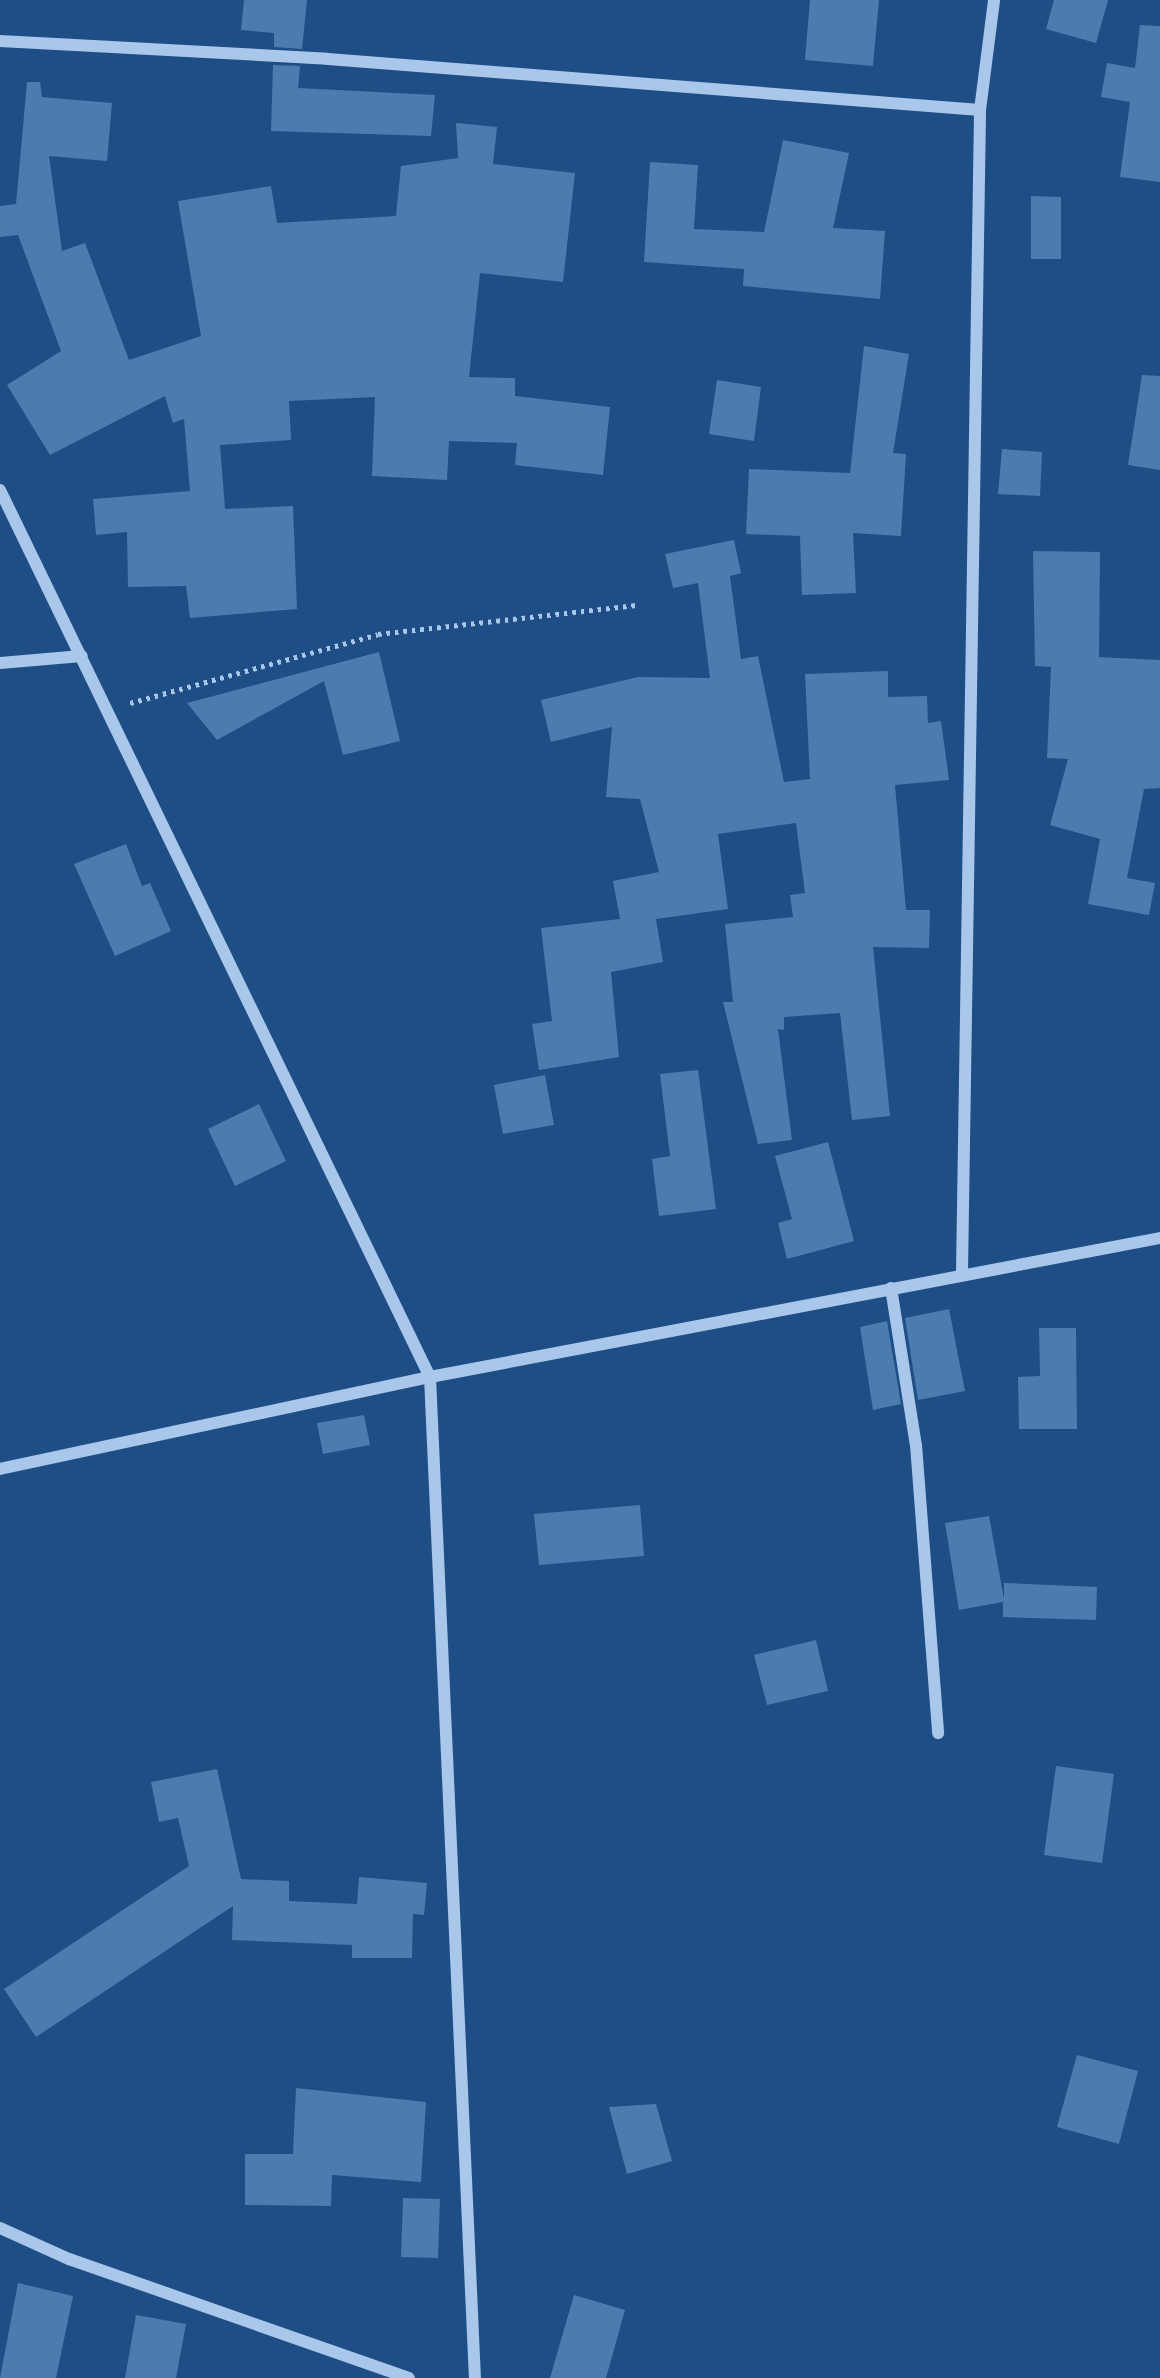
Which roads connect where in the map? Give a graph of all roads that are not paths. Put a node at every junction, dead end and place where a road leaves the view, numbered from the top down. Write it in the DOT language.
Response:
graph roads {
  1 [pos="994,0"];
  2 [pos="0,41"];
  3 [pos="980,110"];
  4 [pos="0,490"];
  5 [pos="82,656"];
  6 [pos="0,663"];
  7 [pos="1160,1238"];
  8 [pos="962,1272"];
  9 [pos="891,1288"];
  10 [pos="430,1377"];
  11 [pos="0,1469"];
  12 [pos="939,1733"];
  13 [pos="0,2228"];
  14 [pos="409,2378"];
  15 [pos="475,2378"];
  1 -- 3 [label="street"];
  2 -- 3 [label="street"];
  3 -- 8 [label="street"];
  4 -- 5 [label="street"];
  5 -- 6 [label="street"];
  5 -- 10 [label="street"];
  7 -- 8 [label="street"];
  8 -- 9 [label="street"];
  9 -- 10 [label="street"];
  9 -- 12 [label="street"];
  10 -- 11 [label="street"];
  10 -- 15 [label="street"];
  13 -- 14 [label="street"];
}
